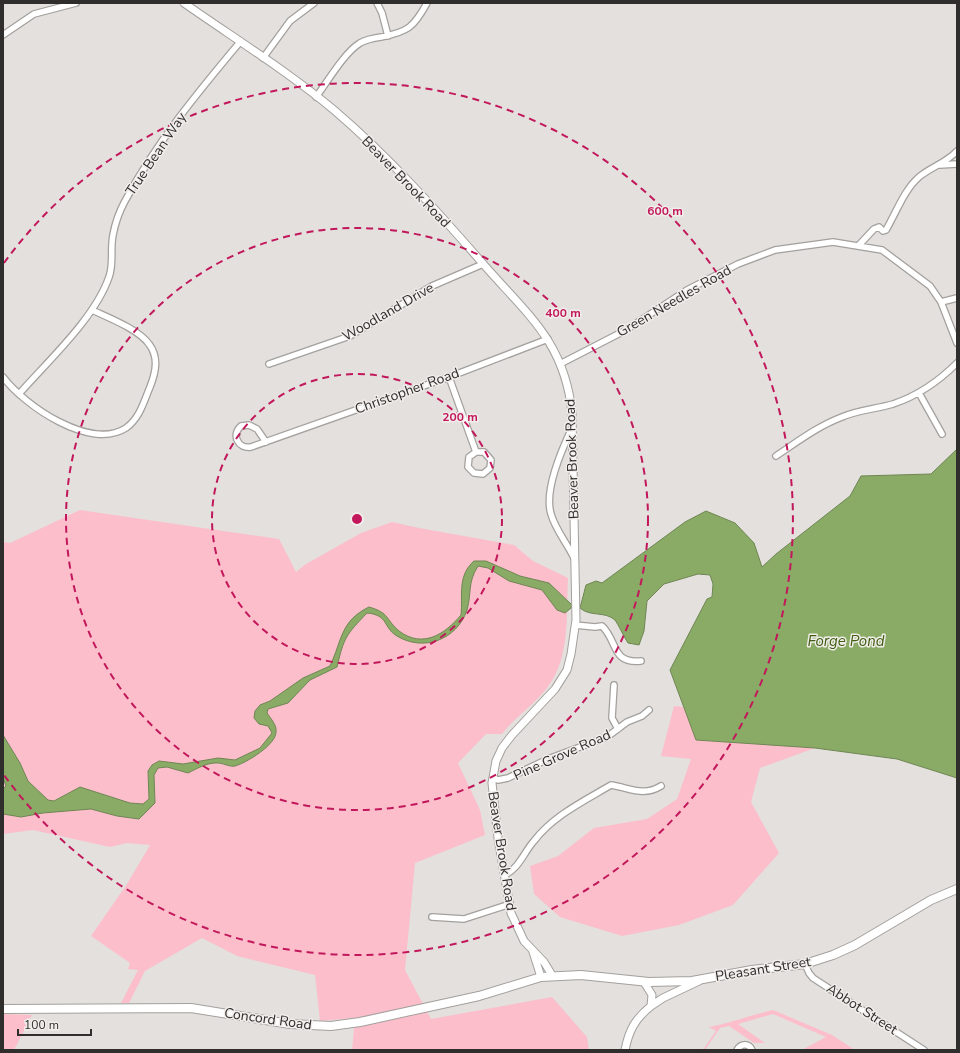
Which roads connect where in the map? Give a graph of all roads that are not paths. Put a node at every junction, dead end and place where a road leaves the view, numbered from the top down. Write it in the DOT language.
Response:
graph roads {
  1 [pos="76,3"];
  2 [pos="184,3"];
  3 [pos="314,3"];
  4 [pos="377,3"];
  5 [pos="427,3"];
  6 [pos="3,35"];
  7 [pos="388,36"];
  8 [pos="240,42"];
  9 [pos="263,58"];
  10 [pos="316,97"];
  11 [pos="957,151"];
  12 [pos="957,164"];
  13 [pos="938,166"];
  14 [pos="859,245"];
  15 [pos="483,264"];
  16 [pos="957,298"];
  17 [pos="941,302"];
  18 [pos="92,310"];
  19 [pos="548,339"];
  20 [pos="957,343"];
  21 [pos="957,363"];
  22 [pos="268,364"];
  23 [pos="560,364"];
  24 [pos="3,377"];
  25 [pos="449,377"];
  26 [pos="919,393"];
  27 [pos="19,394"];
  28 [pos="572,428"];
  29 [pos="942,434"];
  30 [pos="266,442"];
  31 [pos="476,452"];
  32 [pos="776,456"];
  33 [pos="575,560"];
  34 [pos="576,623"];
  35 [pos="641,661"];
  36 [pos="614,685"];
  37 [pos="649,710"];
  38 [pos="618,729"];
  39 [pos="493,778"];
  40 [pos="661,786"];
  41 [pos="504,875"];
  42 [pos="957,888"];
  43 [pos="510,904"];
  44 [pos="432,917"];
  45 [pos="532,950"];
  46 [pos="805,964"];
  47 [pos="552,975"];
  48 [pos="541,977"];
  49 [pos="703,979"];
  50 [pos="644,982"];
  51 [pos="651,1006"];
  52 [pos="3,1009"];
  53 [pos="625,1050"];
  54 [pos="737,1050"];
  55 [pos="752,1050"];
  56 [pos="924,1050"];
  1 -- 6 [label="street"];
  2 -- 8 [label="street, Beaver Brook Road"];
  3 -- 9 [label="street"];
  4 -- 7 [label="street"];
  5 -- 7 [label="street"];
  7 -- 10 [label="street"];
  8 -- 9 [label="street, Beaver Brook Road"];
  8 -- 18 [label="street, True Bean Way"];
  9 -- 10 [label="street, Beaver Brook Road"];
  10 -- 15 [label="street, Beaver Brook Road"];
  11 -- 13 [label="street"];
  12 -- 13 [label="street"];
  13 -- 14 [label="street"];
  14 -- 17 [label="street, Green Needles Road"];
  14 -- 23 [label="street, Green Needles Road"];
  15 -- 19 [label="street, Beaver Brook Road"];
  15 -- 22 [label="street, Woodland Drive"];
  16 -- 17 [label="street"];
  17 -- 20 [label="street, Green Needles Road"];
  18 -- 27 [label="street, True Bean Way"];
  18 -- 27 [label="street"];
  19 -- 23 [label="street, Beaver Brook Road"];
  19 -- 25 [label="street, Christopher Road"];
  21 -- 26 [label="street"];
  23 -- 28 [label="street, Beaver Brook Road"];
  24 -- 27 [label="street"];
  25 -- 30 [label="street, Christopher Road"];
  25 -- 31 [label="street"];
  26 -- 29 [label="street"];
  26 -- 32 [label="street"];
  28 -- 33 [label="street, Beaver Brook Road"];
  28 -- 33 [label="street"];
  30 -- 30 [label="street, Christopher Road"];
  31 -- 31 [label="street"];
  33 -- 34 [label="street, Beaver Brook Road"];
  34 -- 35 [label="street"];
  34 -- 39 [label="street, Beaver Brook Road"];
  36 -- 38 [label="street"];
  37 -- 38 [label="street, Pine Grove Road"];
  38 -- 39 [label="street, Pine Grove Road"];
  39 -- 41 [label="street, Beaver Brook Road"];
  40 -- 41 [label="street"];
  41 -- 43 [label="street, Beaver Brook Road"];
  42 -- 46 [label="main road, Pleasant Street"];
  43 -- 44 [label="street"];
  43 -- 45 [label="street, Beaver Brook Road"];
  45 -- 47 [label="street, Beaver Brook Road"];
  45 -- 48 [label="street, Beaver Brook Road"];
  46 -- 49 [label="main road, Pleasant Street"];
  46 -- 56 [label="street, Abbot Street"];
  47 -- 48 [label="main road, Concord Road"];
  47 -- 50 [label="main road, Pleasant Street"];
  48 -- 52 [label="main road, Concord Road"];
  49 -- 50 [label="main road, Pleasant Street"];
  49 -- 51 [label="street"];
  50 -- 51 [label="street"];
  51 -- 53 [label="street"];
  54 -- 55 [label="street"];
}
